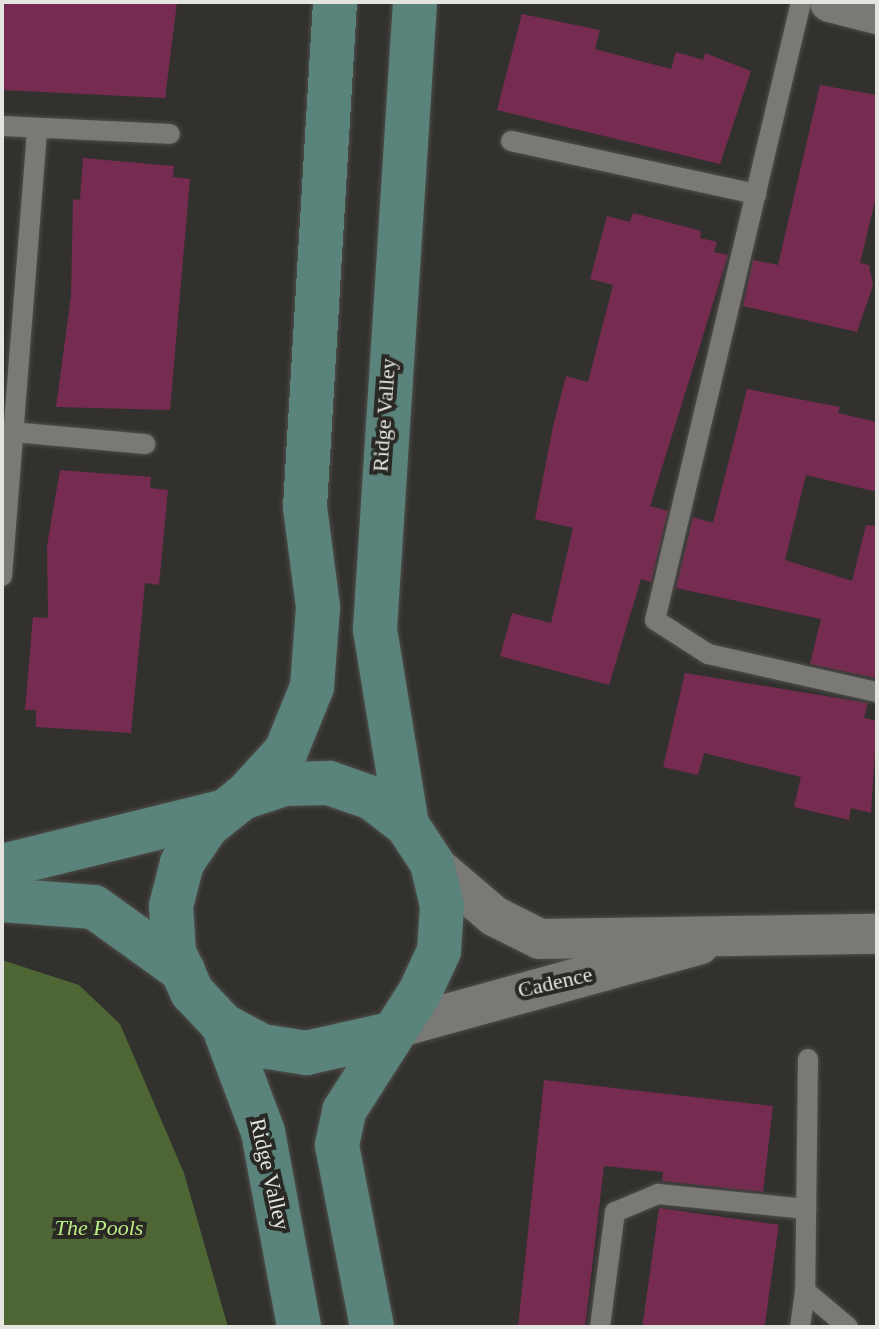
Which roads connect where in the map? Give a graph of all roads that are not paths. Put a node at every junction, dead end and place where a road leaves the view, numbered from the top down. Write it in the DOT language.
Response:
graph roads {
  1 [pos="335,2"];
  2 [pos="415,2"];
  3 [pos="801,2"];
  4 [pos="830,2"];
  5 [pos="877,14"];
  6 [pos="2,126"];
  7 [pos="37,128"];
  8 [pos="170,134"];
  9 [pos="511,141"];
  10 [pos="756,194"];
  11 [pos="8,432"];
  12 [pos="145,444"];
  13 [pos="2,576"];
  14 [pos="877,692"];
  15 [pos="232,805"];
  16 [pos="407,825"];
  17 [pos="432,863"];
  18 [pos="2,866"];
  19 [pos="2,900"];
  20 [pos="877,934"];
  21 [pos="713,938"];
  22 [pos="183,971"];
  23 [pos="223,1025"];
  24 [pos="394,1031"];
  25 [pos="808,1059"];
  26 [pos="806,1209"];
  27 [pos="805,1291"];
  28 [pos="299,1327"];
  29 [pos="372,1327"];
  30 [pos="600,1327"];
  31 [pos="800,1327"];
  32 [pos="848,1327"];
  1 -- 15 [label="main road"];
  2 -- 16 [label="main road, Ridge Valley"];
  3 -- 10 [label="lane"];
  4 -- 5 [label="street"];
  6 -- 7 [label="lane"];
  7 -- 8 [label="lane"];
  7 -- 11 [label="lane"];
  9 -- 10 [label="lane"];
  10 -- 14 [label="lane"];
  11 -- 12 [label="lane"];
  11 -- 13 [label="lane"];
  15 -- 16 [label="main road"];
  15 -- 18 [label="main road"];
  15 -- 22 [label="main road"];
  16 -- 17 [label="main road"];
  17 -- 21 [label="street, Cadence"];
  17 -- 24 [label="main road"];
  19 -- 22 [label="main road"];
  20 -- 21 [label="street, Cadence"];
  21 -- 24 [label="street, Cadence"];
  22 -- 23 [label="main road"];
  23 -- 24 [label="main road"];
  23 -- 28 [label="main road, Ridge Valley"];
  24 -- 29 [label="main road"];
  25 -- 26 [label="lane"];
  26 -- 27 [label="lane"];
  26 -- 30 [label="lane"];
  27 -- 31 [label="lane"];
  27 -- 32 [label="lane"];
}
